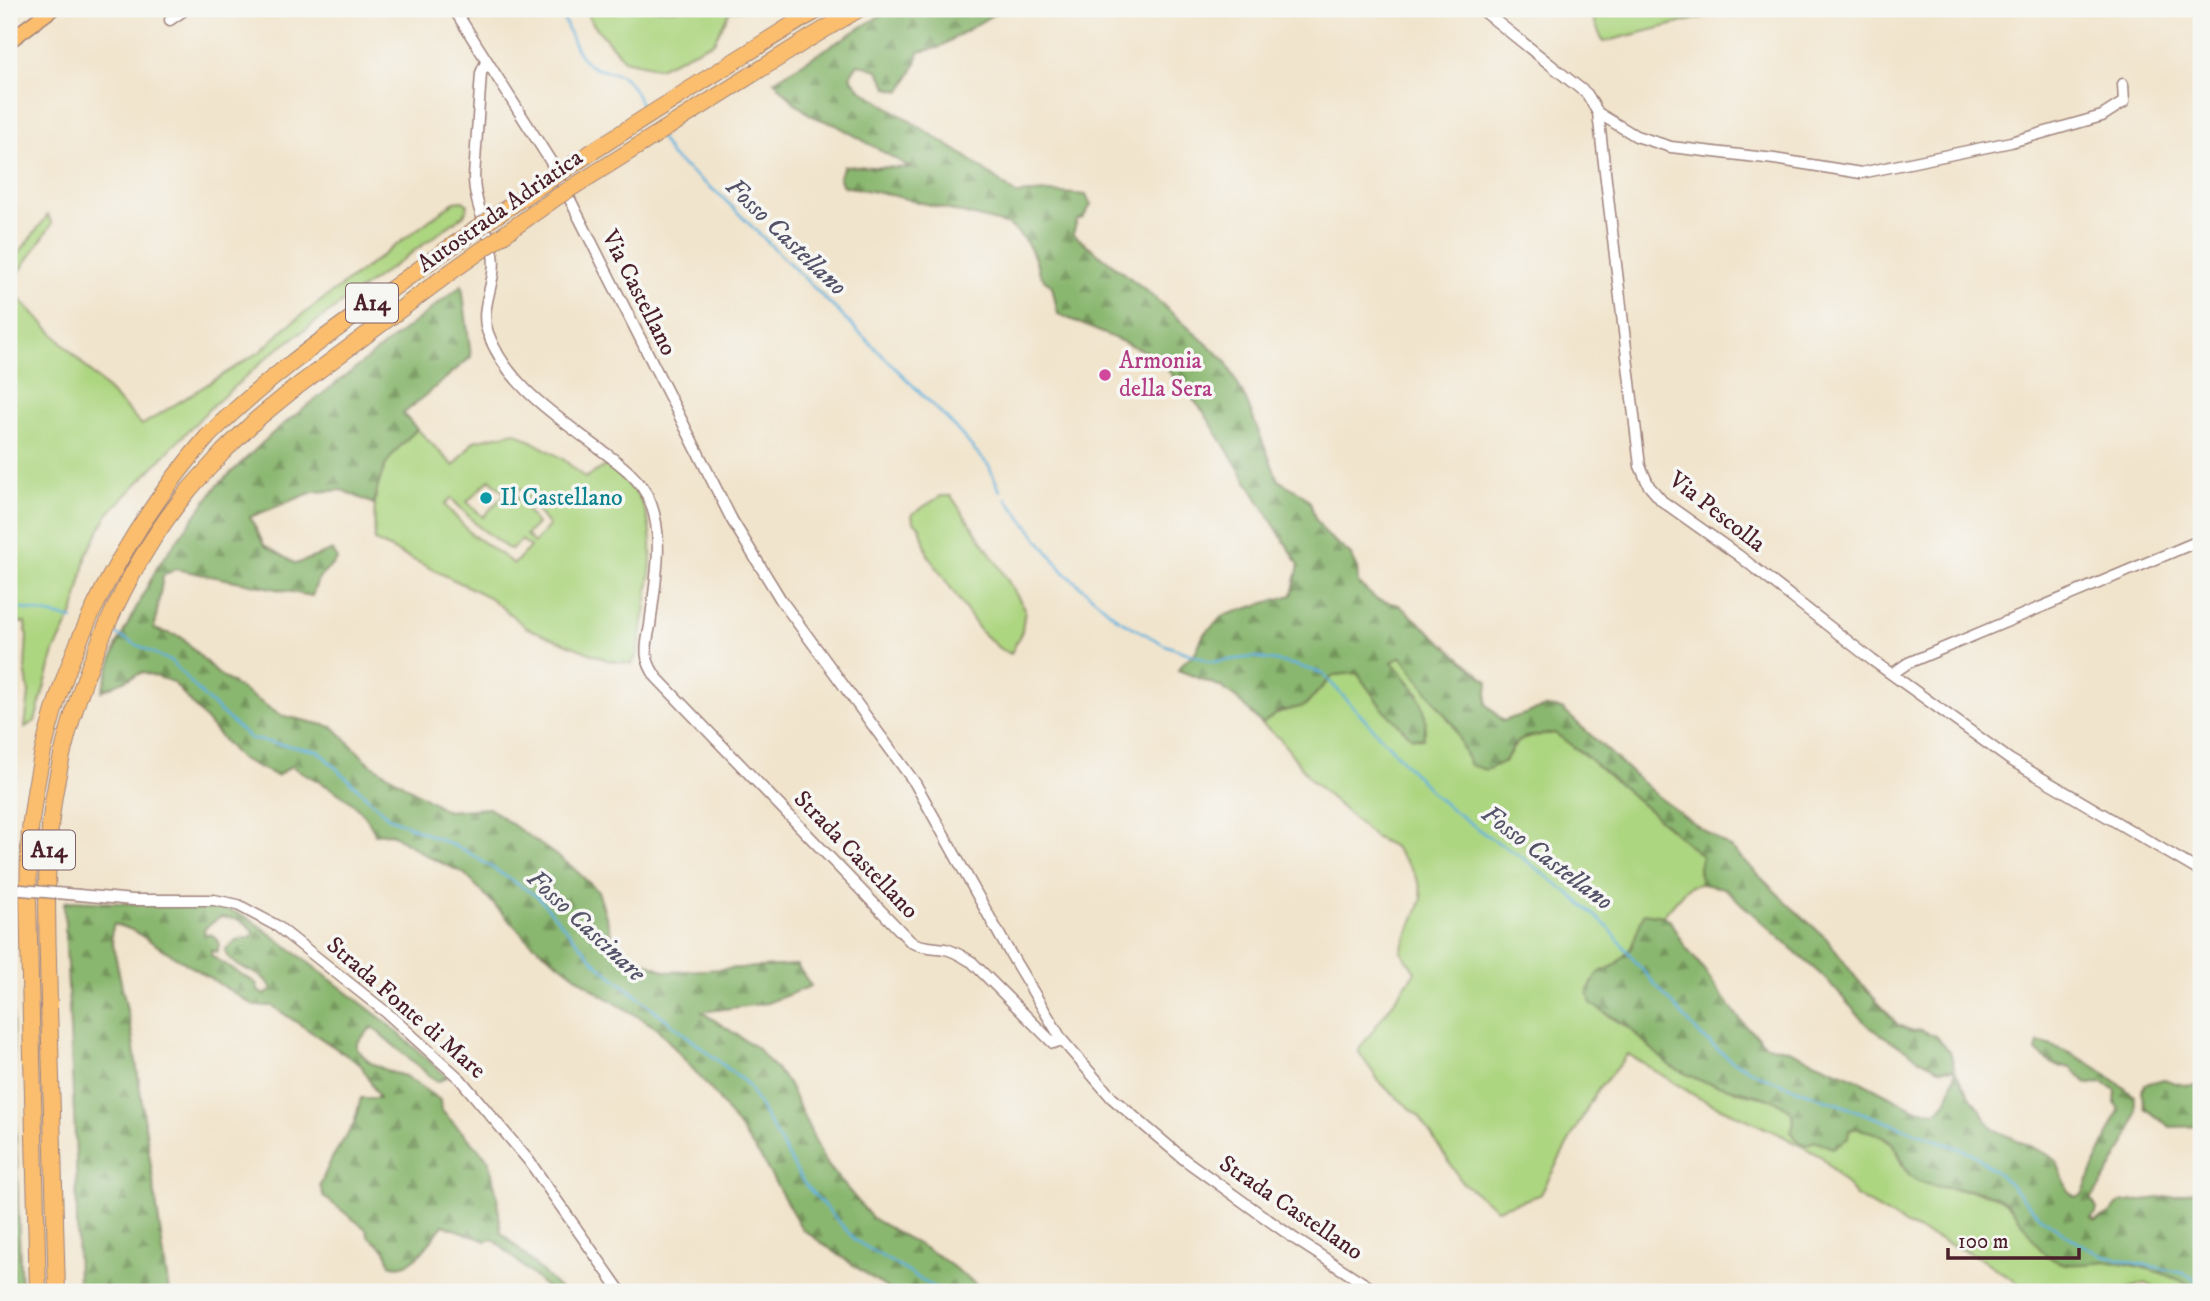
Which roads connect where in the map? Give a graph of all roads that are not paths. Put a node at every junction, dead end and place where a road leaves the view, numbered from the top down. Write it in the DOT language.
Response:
graph roads {
  1 [pos="52,9"];
  2 [pos="186,9"];
  3 [pos="454,9"];
  4 [pos="820,9"];
  5 [pos="859,9"];
  6 [pos="1480,9"];
  7 [pos="170,20"];
  8 [pos="9,41"];
  9 [pos="486,62"];
  10 [pos="2123,84"];
  11 [pos="1598,113"];
  12 [pos="2201,540"];
  13 [pos="781,600"];
  14 [pos="1892,674"];
  15 [pos="2201,872"];
  16 [pos="9,888"];
  17 [pos="1062,1040"];
  18 [pos="38,1292"];
  19 [pos="57,1292"];
  20 [pos="621,1292"];
  21 [pos="1377,1292"];
  1 -- 8 [label="main road"];
  2 -- 7 [label="street"];
  3 -- 9 [label="street, Via Castellano"];
  4 -- 18 [label="highway, Autostrada Adriatica / A14, bridge"];
  5 -- 19 [label="highway, Autostrada Adriatica / A14, bridge"];
  6 -- 11 [label="street"];
  9 -- 13 [label="street, Via Castellano"];
  9 -- 17 [label="street, Strada Castellano"];
  10 -- 11 [label="street"];
  11 -- 14 [label="street, Via Pescolla"];
  12 -- 14 [label="street"];
  13 -- 17 [label="street, Strada Castellano"];
  14 -- 15 [label="street, Via Pescolla"];
  16 -- 20 [label="street, Strada Fonte di Mare, bridge"];
  17 -- 21 [label="street, Strada Castellano"];
}
